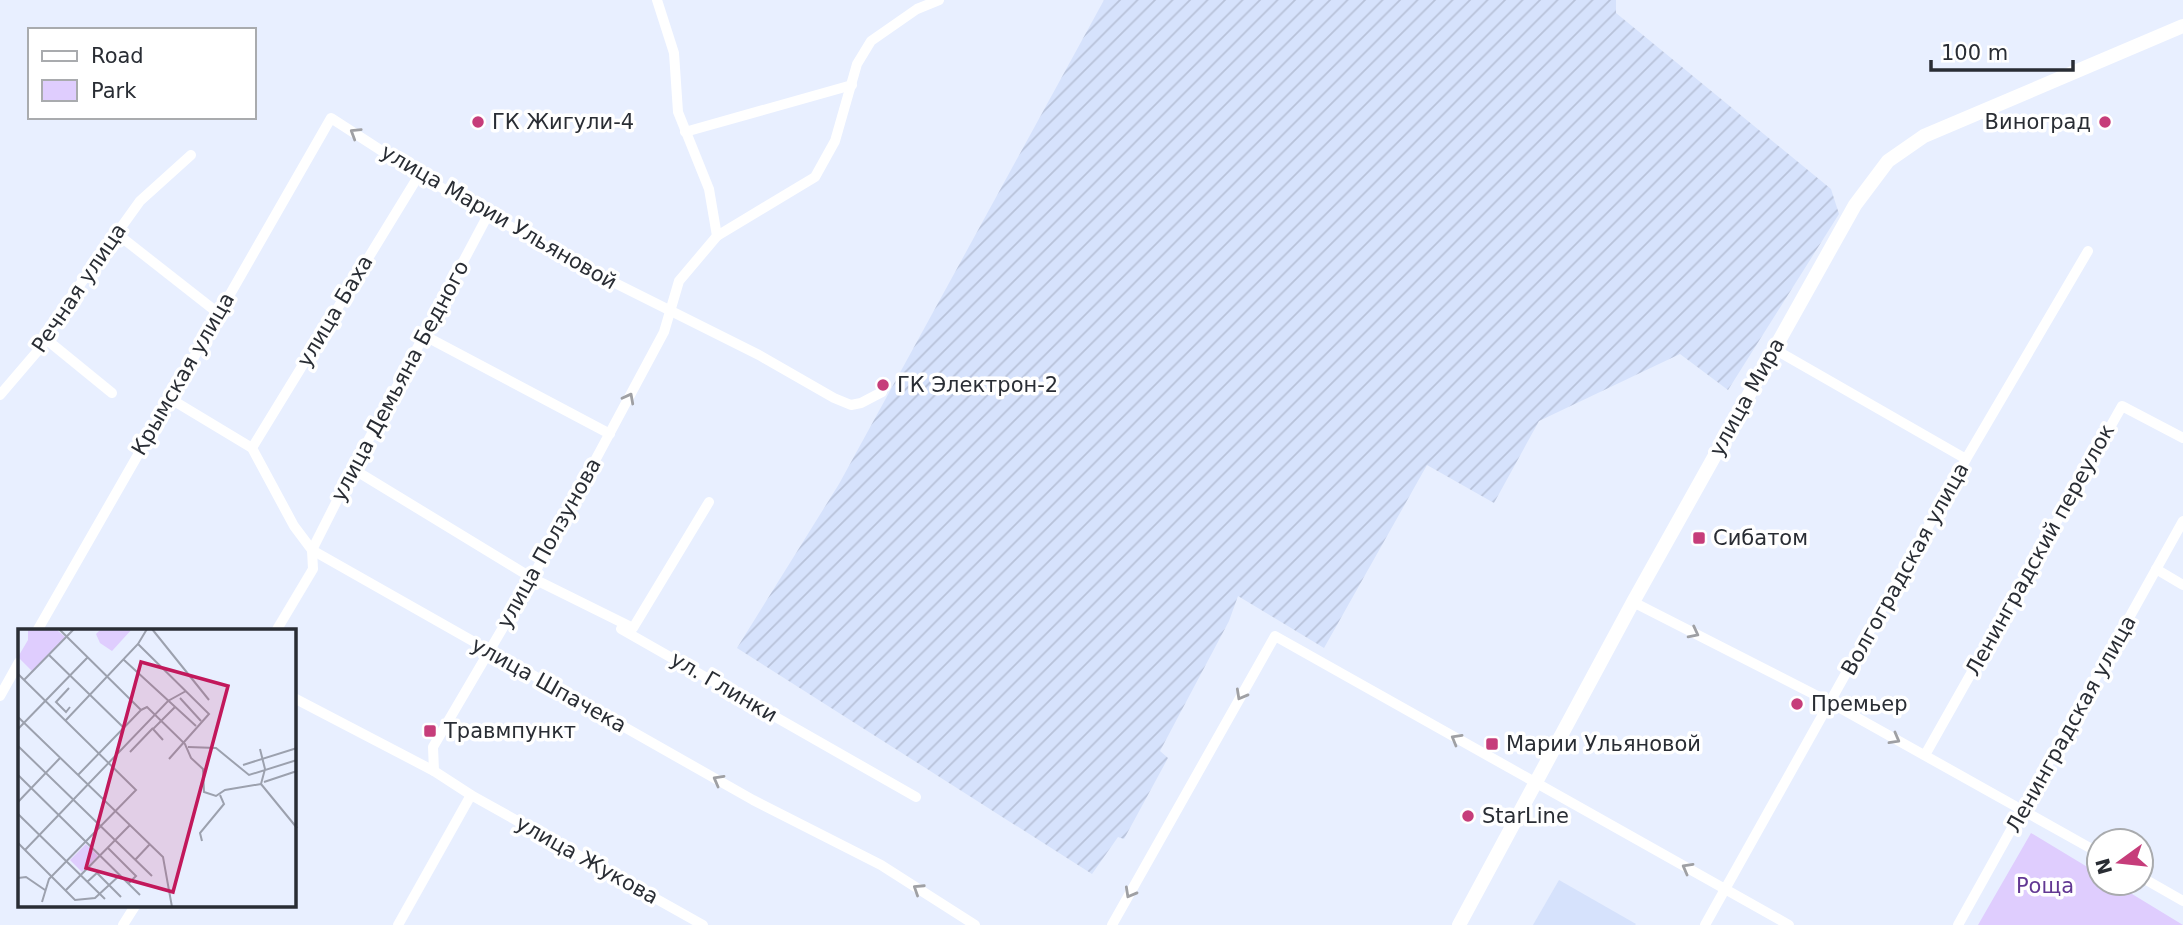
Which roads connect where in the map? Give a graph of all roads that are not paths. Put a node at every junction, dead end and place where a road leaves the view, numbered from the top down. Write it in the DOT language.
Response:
graph roads {
  1 [pos="657,0"];
  2 [pos="939,0"];
  3 [pos="2183,26"];
  4 [pos="852,85"];
  5 [pos="331,118"];
  6 [pos="685,132"];
  7 [pos="191,155"];
  8 [pos="419,175"];
  9 [pos="489,213"];
  10 [pos="116,233"];
  11 [pos="717,236"];
  12 [pos="2088,251"];
  13 [pos="670,312"];
  14 [pos="218,313"];
  15 [pos="425,336"];
  16 [pos="47,340"];
  17 [pos="1774,349"];
  18 [pos="882,392"];
  19 [pos="112,393"];
  20 [pos="0,395"];
  21 [pos="169,398"];
  22 [pos="610,434"];
  23 [pos="2183,438"];
  24 [pos="252,448"];
  25 [pos="1966,458"];
  26 [pos="353,469"];
  27 [pos="709,502"];
  28 [pos="2183,521"];
  29 [pos="312,550"];
  30 [pos="2156,569"];
  31 [pos="532,578"];
  32 [pos="2183,585"];
  33 [pos="1633,601"];
  34 [pos="38,629"];
  35 [pos="277,629"];
  36 [pos="489,651"];
  37 [pos="18,664"];
  38 [pos="0,696"];
  39 [pos="296,699"];
  40 [pos="1831,704"];
  41 [pos="1924,755"];
  42 [pos="434,771"];
  43 [pos="1537,784"];
  44 [pos="471,795"];
  45 [pos="916,797"];
  46 [pos="2024,810"];
  47 [pos="2085,845"];
  48 [pos="2155,885"];
  49 [pos="1724,888"];
  50 [pos="2183,901"];
  51 [pos="134,908"];
  52 [pos="697,923"];
  53 [pos="123,925"];
  54 [pos="398,925"];
  55 [pos="975,925"];
  56 [pos="1112,925"];
  57 [pos="1459,925"];
  58 [pos="1704,925"];
  59 [pos="1789,925"];
  60 [pos="1958,925"];
  1 -- 6 [label="street"];
  2 -- 4 [label="street, улица Ползунова"];
  3 -- 17 [label="main road, улица Мира"];
  4 -- 6 [label="street"];
  4 -- 11 [label="street, улица Ползунова"];
  8 -- 5 [label="street, улица Марии Ульяновой, one-way"];
  5 -- 14 [label="street, Крымская улица"];
  6 -- 11 [label="street"];
  7 -- 10 [label="street, Речная улица"];
  8 -- 9 [label="street, улица Марии Ульяновой"];
  8 -- 24 [label="street, улица Баха"];
  9 -- 13 [label="street, улица Марии Ульяновой"];
  9 -- 15 [label="street, улица Демьяна Бедного"];
  10 -- 14 [label="street"];
  10 -- 16 [label="street, Речная улица"];
  11 -- 13 [label="street, улица Ползунова"];
  12 -- 25 [label="street, Волгоградская улица"];
  13 -- 18 [label="street, улица Марии Ульяновой"];
  22 -- 13 [label="street, улица Ползунова, one-way"];
  14 -- 21 [label="street, Крымская улица"];
  15 -- 22 [label="street"];
  15 -- 26 [label="street, улица Демьяна Бедного"];
  16 -- 19 [label="street"];
  16 -- 20 [label="street, Речная улица"];
  17 -- 25 [label="street"];
  17 -- 33 [label="main road, улица Мира"];
  21 -- 24 [label="street"];
  21 -- 34 [label="street, Крымская улица"];
  22 -- 31 [label="street, улица Ползунова"];
  23 -- 41 [label="street, Ленинградский переулок"];
  24 -- 29 [label="street, улица Шпачека"];
  25 -- 40 [label="street, Волгоградская улица"];
  26 -- 29 [label="street, улица Демьяна Бедного"];
  26 -- 31 [label="street"];
  27 -- 31 [label="street"];
  28 -- 30 [label="street, Ленинградская улица"];
  29 -- 35 [label="street, улица Демьяна Бедного"];
  29 -- 36 [label="street, улица Шпачека"];
  30 -- 32 [label="street"];
  30 -- 46 [label="street, Ленинградская улица"];
  31 -- 36 [label="street, улица Ползунова"];
  31 -- 45 [label="street, ул. Глинки"];
  33 -- 40 [label="street, one-way"];
  33 -- 43 [label="main road, улица Мира"];
  36 -- 42 [label="street, улица Ползунова"];
  55 -- 36 [label="street, улица Шпачека, one-way"];
  37 -- 38 [label="street"];
  39 -- 42 [label="street"];
  40 -- 41 [label="street, one-way"];
  40 -- 49 [label="street, Волгоградская улица"];
  41 -- 46 [label="street"];
  42 -- 44 [label="street"];
  49 -- 43 [label="street, one-way"];
  43 -- 56 [label="street, one-way"];
  43 -- 57 [label="main road, улица Мира"];
  44 -- 52 [label="street, улица Жукова"];
  44 -- 54 [label="street"];
  46 -- 47 [label="street"];
  46 -- 60 [label="street, Ленинградская улица"];
  48 -- 50 [label="street"];
  49 -- 58 [label="street, Волгоградская улица"];
  49 -- 59 [label="street"];
  51 -- 53 [label="street"];
}
